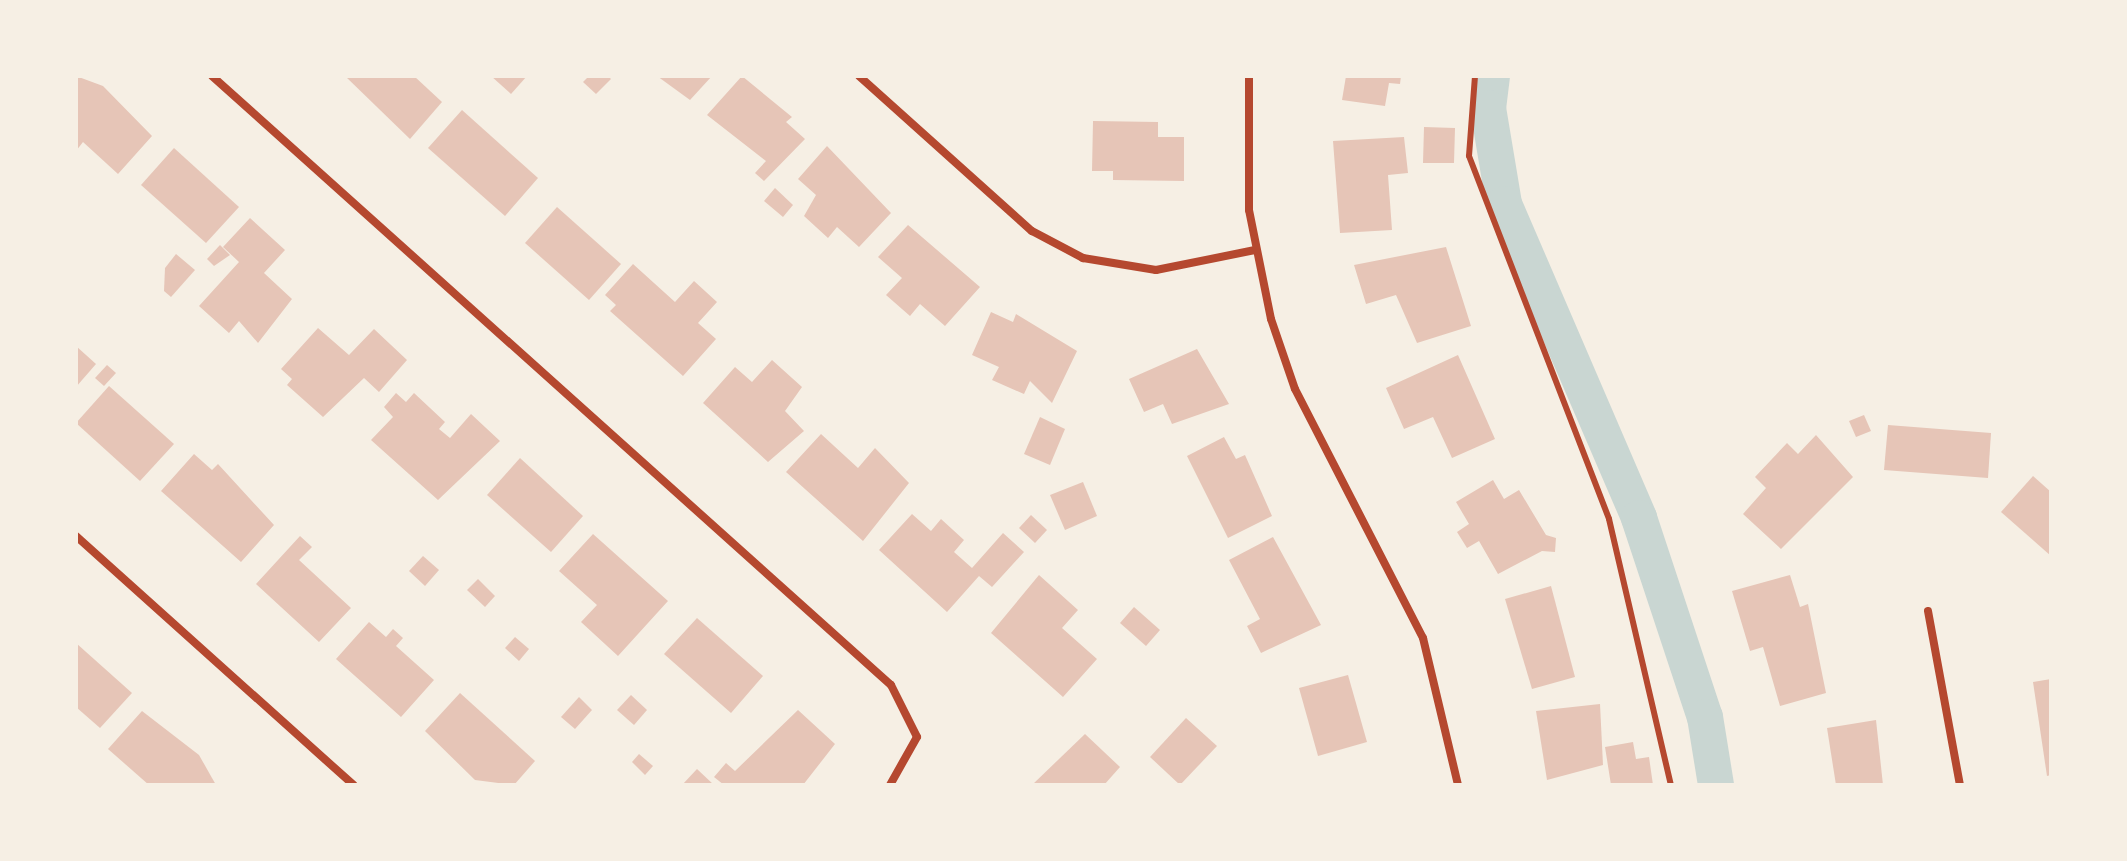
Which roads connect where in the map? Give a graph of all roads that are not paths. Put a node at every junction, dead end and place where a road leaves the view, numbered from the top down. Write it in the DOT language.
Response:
graph roads {
  1 [pos="212,76"];
  2 [pos="859,76"];
  3 [pos="1249,76"];
  4 [pos="1475,76"];
  5 [pos="1255,250"];
  6 [pos="76,536"];
  7 [pos="1928,611"];
  8 [pos="354,785"];
  9 [pos="890,785"];
  10 [pos="1458,785"];
  11 [pos="1671,785"];
  12 [pos="1960,785"];
  1 -- 9 [label="street"];
  2 -- 5 [label="street"];
  3 -- 5 [label="street"];
  4 -- 11 [label="lane"];
  5 -- 10 [label="street"];
  6 -- 8 [label="street"];
  7 -- 12 [label="street"];
}
